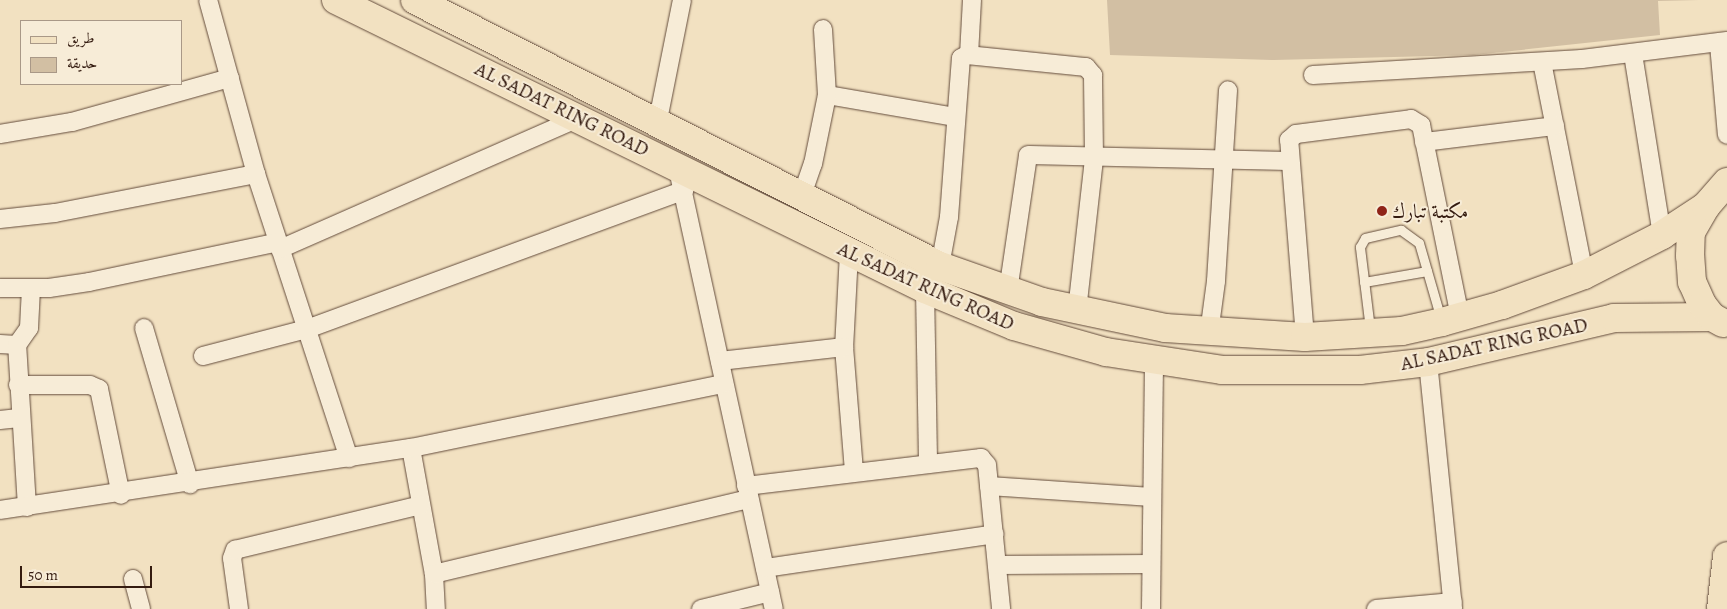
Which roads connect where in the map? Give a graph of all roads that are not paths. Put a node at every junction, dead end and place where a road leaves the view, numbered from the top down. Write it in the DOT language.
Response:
graph roads {
  1 [pos="208,0"];
  2 [pos="336,0"];
  3 [pos="415,0"];
  4 [pos="682,0"];
  5 [pos="972,0"];
  6 [pos="374,10"];
  7 [pos="823,29"];
  8 [pos="1723,42"];
  9 [pos="1633,54"];
  10 [pos="969,55"];
  11 [pos="1542,62"];
  12 [pos="1313,75"];
  13 [pos="230,78"];
  14 [pos="1228,90"];
  15 [pos="827,96"];
  16 [pos="580,117"];
  17 [pos="954,117"];
  18 [pos="657,125"];
  19 [pos="1555,126"];
  20 [pos="0,134"];
  21 [pos="1727,135"];
  22 [pos="1424,142"];
  23 [pos="1094,159"];
  24 [pos="1224,160"];
  25 [pos="1290,161"];
  26 [pos="674,165"];
  27 [pos="256,174"];
  28 [pos="1727,182"];
  29 [pos="684,190"];
  30 [pos="801,198"];
  31 [pos="1706,206"];
  32 [pos="0,218"];
  33 [pos="1662,235"];
  34 [pos="279,246"];
  35 [pos="849,252"];
  36 [pos="940,266"];
  37 [pos="1427,271"];
  38 [pos="1584,275"];
  39 [pos="1364,282"];
  40 [pos="0,288"];
  41 [pos="31,288"];
  42 [pos="925,289"];
  43 [pos="1008,291"];
  44 [pos="1542,291"];
  45 [pos="1077,311"];
  46 [pos="1451,319"];
  47 [pos="1720,321"];
  48 [pos="144,328"];
  49 [pos="307,329"];
  50 [pos="1557,330"];
  51 [pos="1209,333"];
  52 [pos="1370,334"];
  53 [pos="1305,337"];
  54 [pos="8,345"];
  55 [pos="844,347"];
  56 [pos="203,356"];
  57 [pos="720,361"];
  58 [pos="1154,361"];
  59 [pos="1428,362"];
  60 [pos="724,384"];
  61 [pos="18,385"];
  62 [pos="19,418"];
  63 [pos="0,420"];
  64 [pos="411,448"];
  65 [pos="349,458"];
  66 [pos="928,464"];
  67 [pos="854,472"];
  68 [pos="190,484"];
  69 [pos="989,486"];
  70 [pos="747,492"];
  71 [pos="121,495"];
  72 [pos="1152,497"];
  73 [pos="421,505"];
  74 [pos="27,507"];
  75 [pos="0,510"];
  76 [pos="994,534"];
  77 [pos="1727,556"];
  78 [pos="1151,564"];
  79 [pos="997,565"];
  80 [pos="765,568"];
  81 [pos="434,574"];
  82 [pos="133,579"];
  83 [pos="772,601"];
  84 [pos="1453,605"];
  85 [pos="140,609"];
  86 [pos="239,609"];
  87 [pos="436,609"];
  88 [pos="701,609"];
  89 [pos="1001,609"];
  90 [pos="1151,609"];
  91 [pos="1376,609"];
  92 [pos="1721,609"];
  1 -- 13 [label="street"];
  2 -- 6 [label="main road, AL SADAT RING ROAD"];
  3 -- 18 [label="main road, AL SADAT RING ROAD"];
  4 -- 18 [label="street"];
  5 -- 10 [label="street"];
  6 -- 16 [label="main road, AL SADAT RING ROAD"];
  7 -- 15 [label="street"];
  8 -- 9 [label="street"];
  8 -- 21 [label="street"];
  9 -- 11 [label="street"];
  9 -- 33 [label="street"];
  10 -- 17 [label="street"];
  10 -- 23 [label="street"];
  11 -- 12 [label="street"];
  11 -- 19 [label="street"];
  13 -- 20 [label="street"];
  13 -- 27 [label="street"];
  14 -- 24 [label="street"];
  15 -- 17 [label="street"];
  15 -- 30 [label="street"];
  16 -- 26 [label="main road, AL SADAT RING ROAD"];
  16 -- 34 [label="street"];
  17 -- 36 [label="street"];
  18 -- 30 [label="main road, AL SADAT RING ROAD"];
  19 -- 22 [label="street"];
  19 -- 38 [label="street"];
  22 -- 25 [label="street"];
  22 -- 46 [label="street"];
  23 -- 24 [label="street"];
  23 -- 43 [label="street"];
  23 -- 45 [label="street"];
  24 -- 25 [label="street"];
  24 -- 51 [label="street"];
  25 -- 53 [label="street"];
  26 -- 29 [label="street"];
  26 -- 35 [label="main road, AL SADAT RING ROAD"];
  27 -- 32 [label="street"];
  27 -- 34 [label="street"];
  28 -- 31 [label="main road"];
  29 -- 49 [label="street"];
  29 -- 57 [label="street"];
  30 -- 36 [label="main road, AL SADAT RING ROAD"];
  31 -- 33 [label="main road, AL SADAT RING ROAD"];
  31 -- 47 [label="main road"];
  33 -- 38 [label="main road, AL SADAT RING ROAD"];
  34 -- 41 [label="street"];
  34 -- 49 [label="street"];
  35 -- 42 [label="main road, AL SADAT RING ROAD"];
  35 -- 55 [label="street"];
  36 -- 43 [label="main road, AL SADAT RING ROAD"];
  37 -- 39 [label="lane"];
  37 -- 39 [label="lane"];
  37 -- 46 [label="lane"];
  38 -- 44 [label="main road, AL SADAT RING ROAD"];
  39 -- 52 [label="lane"];
  40 -- 41 [label="street"];
  41 -- 54 [label="street"];
  42 -- 58 [label="main road, AL SADAT RING ROAD"];
  42 -- 66 [label="street"];
  43 -- 45 [label="main road, AL SADAT RING ROAD"];
  44 -- 46 [label="main road, AL SADAT RING ROAD"];
  44 -- 50 [label="main road"];
  45 -- 51 [label="main road, AL SADAT RING ROAD"];
  46 -- 52 [label="main road, AL SADAT RING ROAD"];
  47 -- 50 [label="main road, AL SADAT RING ROAD"];
  48 -- 68 [label="street"];
  49 -- 56 [label="street"];
  49 -- 65 [label="street"];
  50 -- 59 [label="main road, AL SADAT RING ROAD"];
  51 -- 53 [label="main road, AL SADAT RING ROAD"];
  52 -- 53 [label="main road, AL SADAT RING ROAD"];
  54 -- 61 [label="street"];
  55 -- 57 [label="street"];
  55 -- 67 [label="street"];
  57 -- 60 [label="street"];
  58 -- 59 [label="main road, AL SADAT RING ROAD"];
  58 -- 72 [label="street"];
  59 -- 84 [label="street"];
  60 -- 64 [label="street"];
  60 -- 70 [label="street"];
  61 -- 62 [label="street"];
  61 -- 71 [label="street"];
  62 -- 63 [label="street"];
  62 -- 74 [label="street"];
  64 -- 65 [label="street"];
  64 -- 73 [label="street"];
  65 -- 68 [label="street"];
  66 -- 67 [label="street"];
  66 -- 69 [label="street"];
  67 -- 70 [label="street"];
  68 -- 71 [label="street"];
  69 -- 72 [label="street"];
  69 -- 76 [label="street"];
  70 -- 80 [label="street"];
  70 -- 81 [label="street"];
  71 -- 74 [label="street"];
  72 -- 78 [label="street"];
  73 -- 81 [label="street"];
  73 -- 86 [label="street"];
  74 -- 75 [label="street"];
  76 -- 79 [label="street"];
  76 -- 80 [label="street"];
  77 -- 92 [label="main road"];
  78 -- 79 [label="street"];
  78 -- 90 [label="street"];
  79 -- 89 [label="street"];
  80 -- 83 [label="street"];
  81 -- 87 [label="street"];
  82 -- 85 [label="street"];
  83 -- 88 [label="street"];
  84 -- 91 [label="street"];
}
